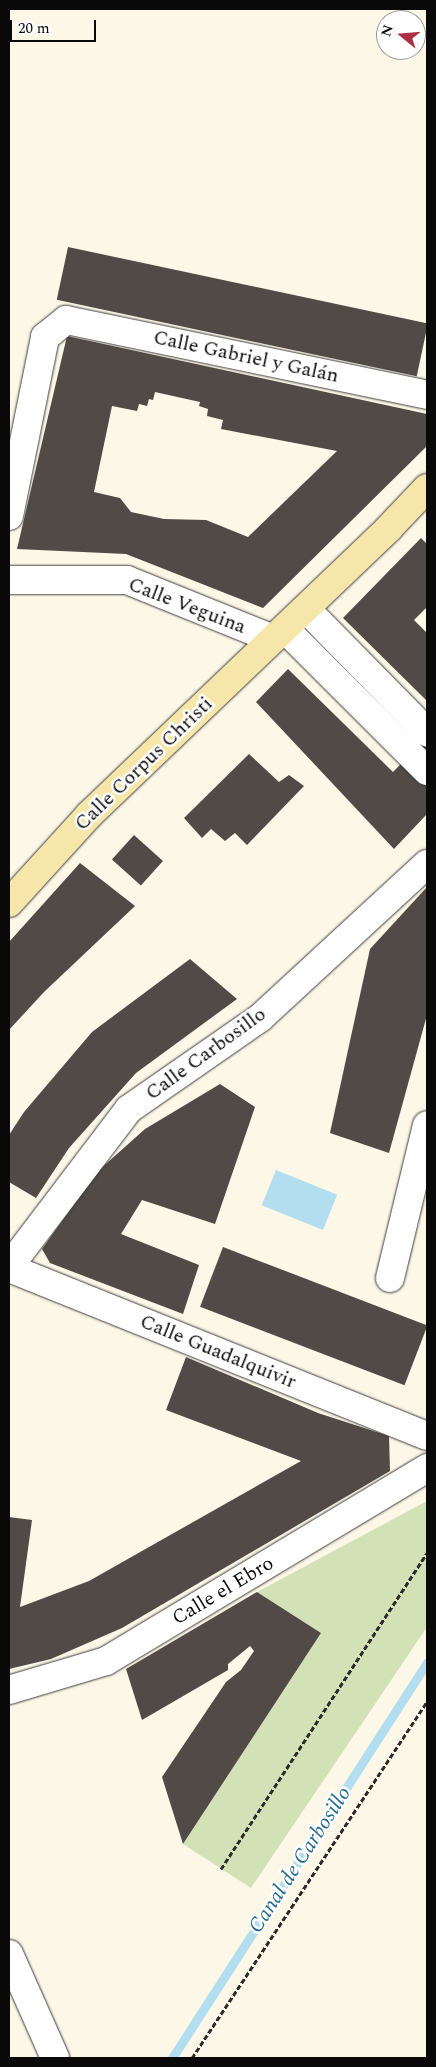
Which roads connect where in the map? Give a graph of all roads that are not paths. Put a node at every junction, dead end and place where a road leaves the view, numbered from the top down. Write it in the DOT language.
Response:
graph roads {
  1 [pos="427,395"];
  2 [pos="427,488"];
  3 [pos="9,516"];
  4 [pos="9,580"];
  5 [pos="306,609"];
  6 [pos="279,634"];
  7 [pos="427,732"];
  8 [pos="427,771"];
  9 [pos="427,864"];
  10 [pos="9,903"];
  11 [pos="427,1125"];
  12 [pos="9,1268"];
  13 [pos="390,1278"];
  14 [pos="427,1436"];
  15 [pos="427,1468"];
  16 [pos="9,1690"];
  17 [pos="9,1954"];
  18 [pos="55,2058"];
  1 -- 3 [label="street, Calle Gabriel y Galán"];
  2 -- 5 [label="main road, Calle Corpus Christi"];
  4 -- 6 [label="street, Calle Veguina"];
  5 -- 6 [label="main road, Calle Corpus Christi"];
  5 -- 7 [label="street"];
  6 -- 8 [label="street"];
  6 -- 10 [label="main road, Calle Corpus Christi"];
  9 -- 12 [label="street, Calle Carbosillo"];
  11 -- 13 [label="street"];
  12 -- 14 [label="street, Calle Guadalquivir"];
  15 -- 16 [label="street, Calle el Ebro"];
  17 -- 18 [label="street"];
}
